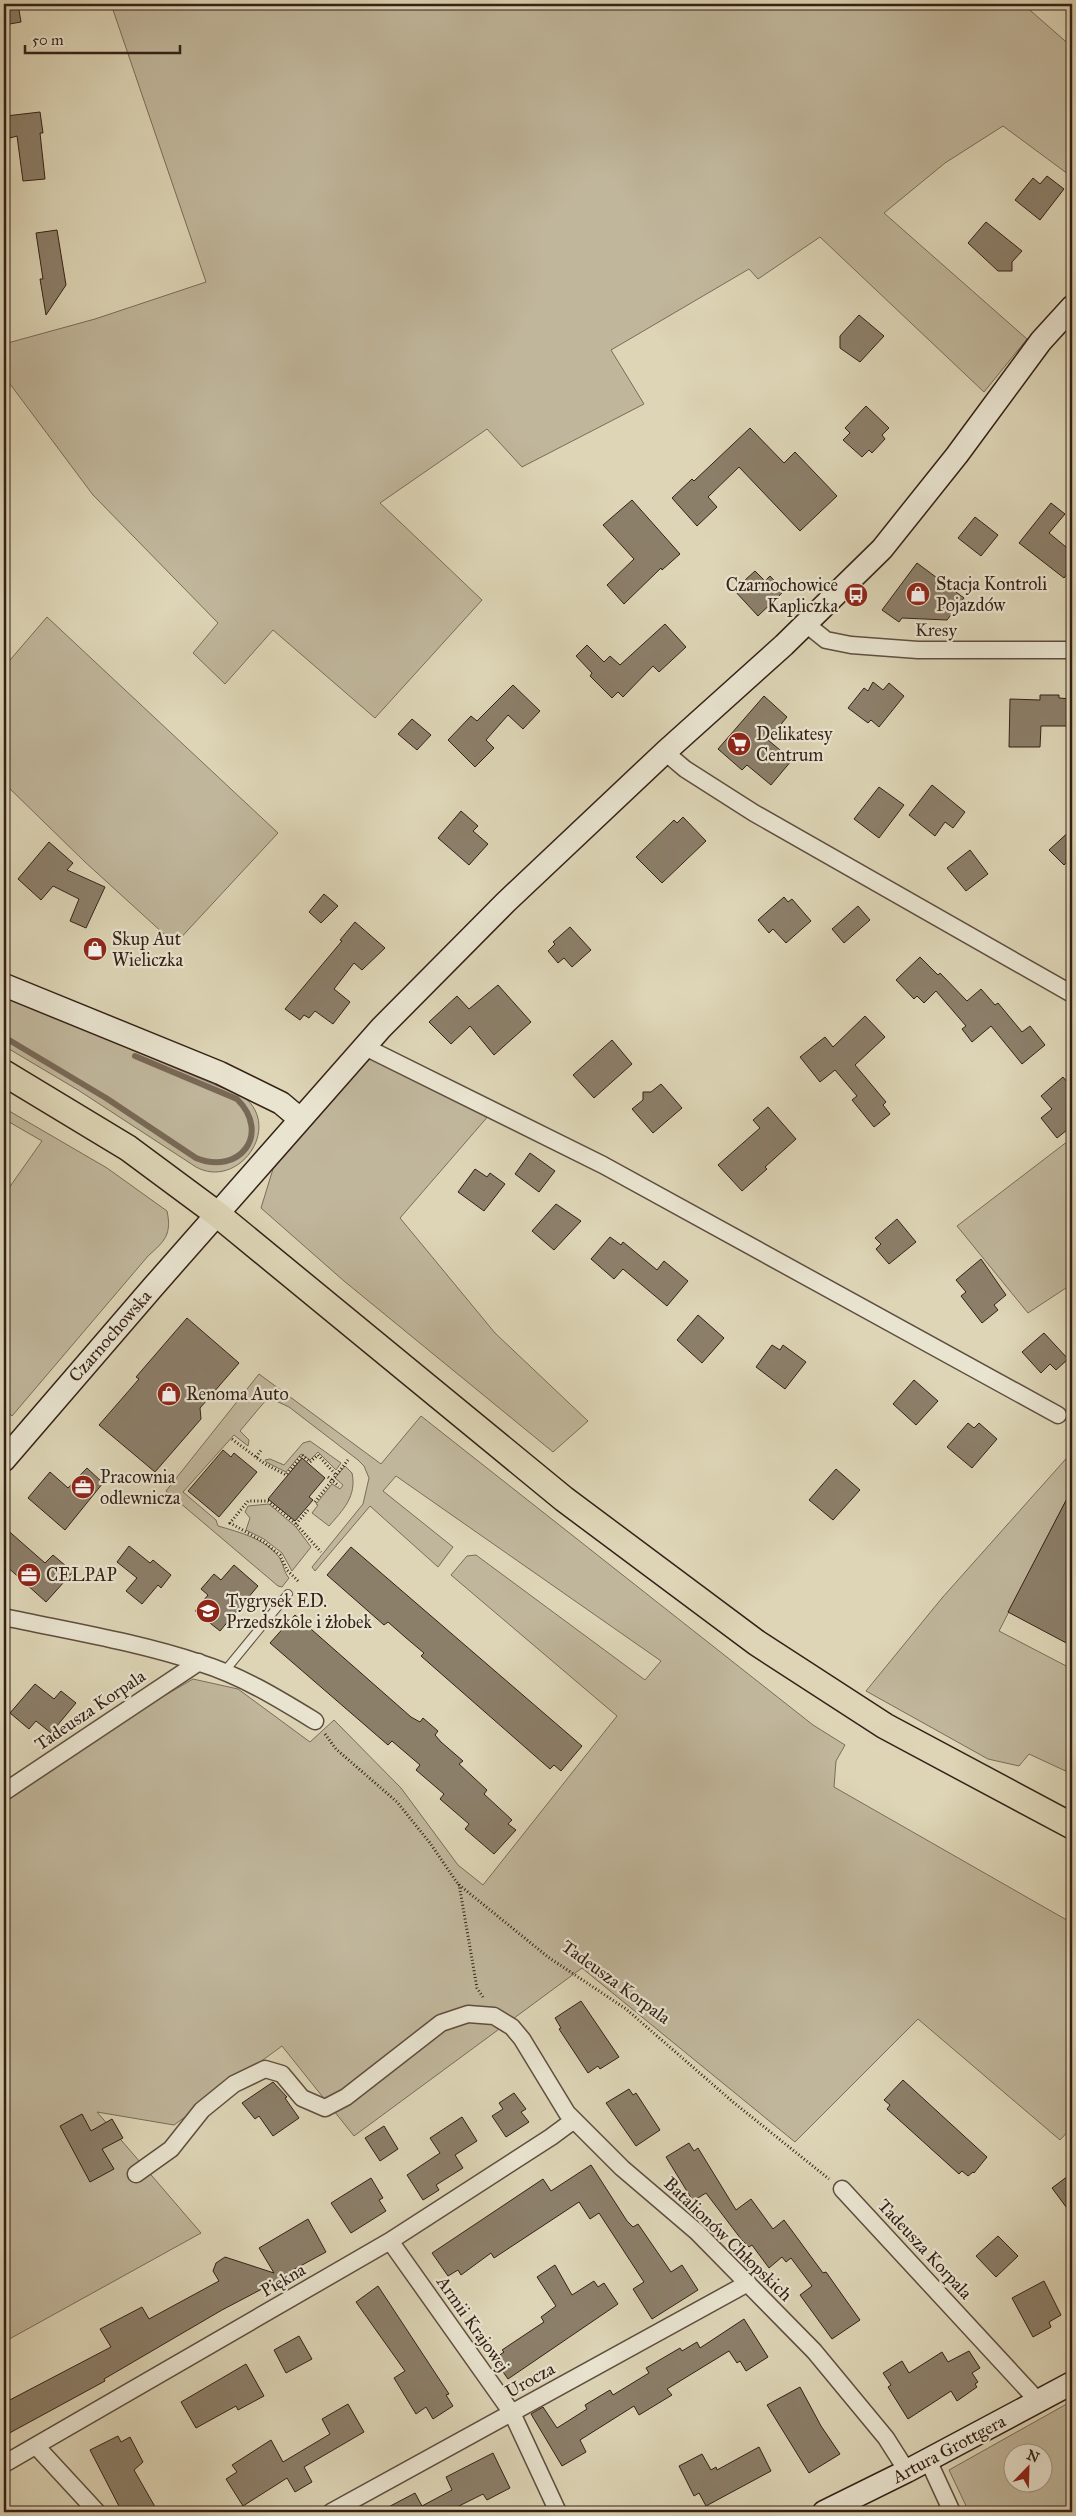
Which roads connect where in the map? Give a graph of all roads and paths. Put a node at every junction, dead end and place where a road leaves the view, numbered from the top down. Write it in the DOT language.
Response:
graph roads {
  1 [pos="1072,307"];
  2 [pos="806,624"];
  3 [pos="1072,650"];
  4 [pos="664,752"];
  5 [pos="4,985"];
  6 [pos="1072,994"];
  7 [pos="365,1047"];
  8 [pos="4,1073"];
  9 [pos="300,1119"];
  10 [pos="217,1214"];
  11 [pos="1058,1415"];
  12 [pos="232,1439"];
  13 [pos="262,1449"];
  14 [pos="256,1457"];
  15 [pos="4,1460"];
  16 [pos="348,1460"];
  17 [pos="336,1475"];
  18 [pos="328,1477"];
  19 [pos="332,1480"];
  20 [pos="339,1486"];
  21 [pos="315,1502"];
  22 [pos="308,1510"];
  23 [pos="296,1524"];
  24 [pos="320,1552"];
  25 [pos="298,1581"];
  26 [pos="288,1594"];
  27 [pos="4,1617"];
  28 [pos="199,1662"];
  29 [pos="224,1672"];
  30 [pos="315,1721"];
  31 [pos="4,1792"];
  32 [pos="1072,1826"];
  33 [pos="458,1884"];
  34 [pos="494,2016"];
  35 [pos="574,2120"];
  36 [pos="136,2174"];
  37 [pos="842,2189"];
  38 [pos="390,2241"];
  39 [pos="748,2283"];
  40 [pos="1072,2383"];
  41 [pos="1038,2401"];
  42 [pos="512,2414"];
  43 [pos="36,2446"];
  44 [pos="928,2460"];
  45 [pos="4,2464"];
  46 [pos="907,2471"];
  47 [pos="97,2512"];
  48 [pos="331,2512"];
  49 [pos="558,2512"];
  50 [pos="824,2512"];
  51 [pos="952,2512"];
  1 -- 2 [label="street, Czarnochowska"];
  2 -- 3 [label="street, Kresy"];
  2 -- 4 [label="street, Czarnochowska"];
  4 -- 6 [label="street"];
  4 -- 7 [label="street, Czarnochowska"];
  5 -- 9 [label="street"];
  7 -- 9 [label="street, Czarnochowska"];
  7 -- 11 [label="street"];
  8 -- 10 [label="main road"];
  9 -- 10 [label="street, Czarnochowska"];
  10 -- 15 [label="street, Czarnochowska"];
  10 -- 32 [label="main road"];
  12 -- 14 [label="path"];
  13 -- 14 [label="path"];
  14 -- 17 [label="path"];
  16 -- 17 [label="path"];
  17 -- 19 [label="path"];
  18 -- 19 [label="path"];
  19 -- 20 [label="path"];
  19 -- 21 [label="path"];
  22 -- 23 [label="path"];
  23 -- 24 [label="path"];
  23 -- 25 [label="path"];
  26 -- 29 [label="lane"];
  27 -- 28 [label="street, Tadeusza Korpala"];
  28 -- 29 [label="street, Tadeusza Korpala"];
  28 -- 31 [label="street, Tadeusza Korpala"];
  29 -- 30 [label="street, Tadeusza Korpala"];
  30 -- 33 [label="path, Tadeusza Korpala"];
  33 -- 34 [label="path"];
  33 -- 37 [label="path, Tadeusza Korpala"];
  34 -- 35 [label="street, Batalionów Chłopskich"];
  34 -- 36 [label="street"];
  35 -- 38 [label="street, Piękna"];
  35 -- 39 [label="street, Batalionów Chłopskich"];
  37 -- 41 [label="street, Tadeusza Korpala"];
  38 -- 42 [label="street, Armii Krajowej"];
  38 -- 43 [label="street, Piękna"];
  39 -- 42 [label="street, Urocza"];
  39 -- 46 [label="street, Batalionów Chłopskich"];
  40 -- 41 [label="street, Artura Grottgera"];
  41 -- 44 [label="street, Artura Grottgera"];
  42 -- 48 [label="street, Urocza"];
  42 -- 49 [label="street, Armii Krajowej"];
  43 -- 45 [label="street, Piękna"];
  43 -- 47 [label="street"];
  44 -- 46 [label="street, Artura Grottgera"];
  44 -- 51 [label="street"];
  46 -- 50 [label="street, Artura Grottgera"];
}
